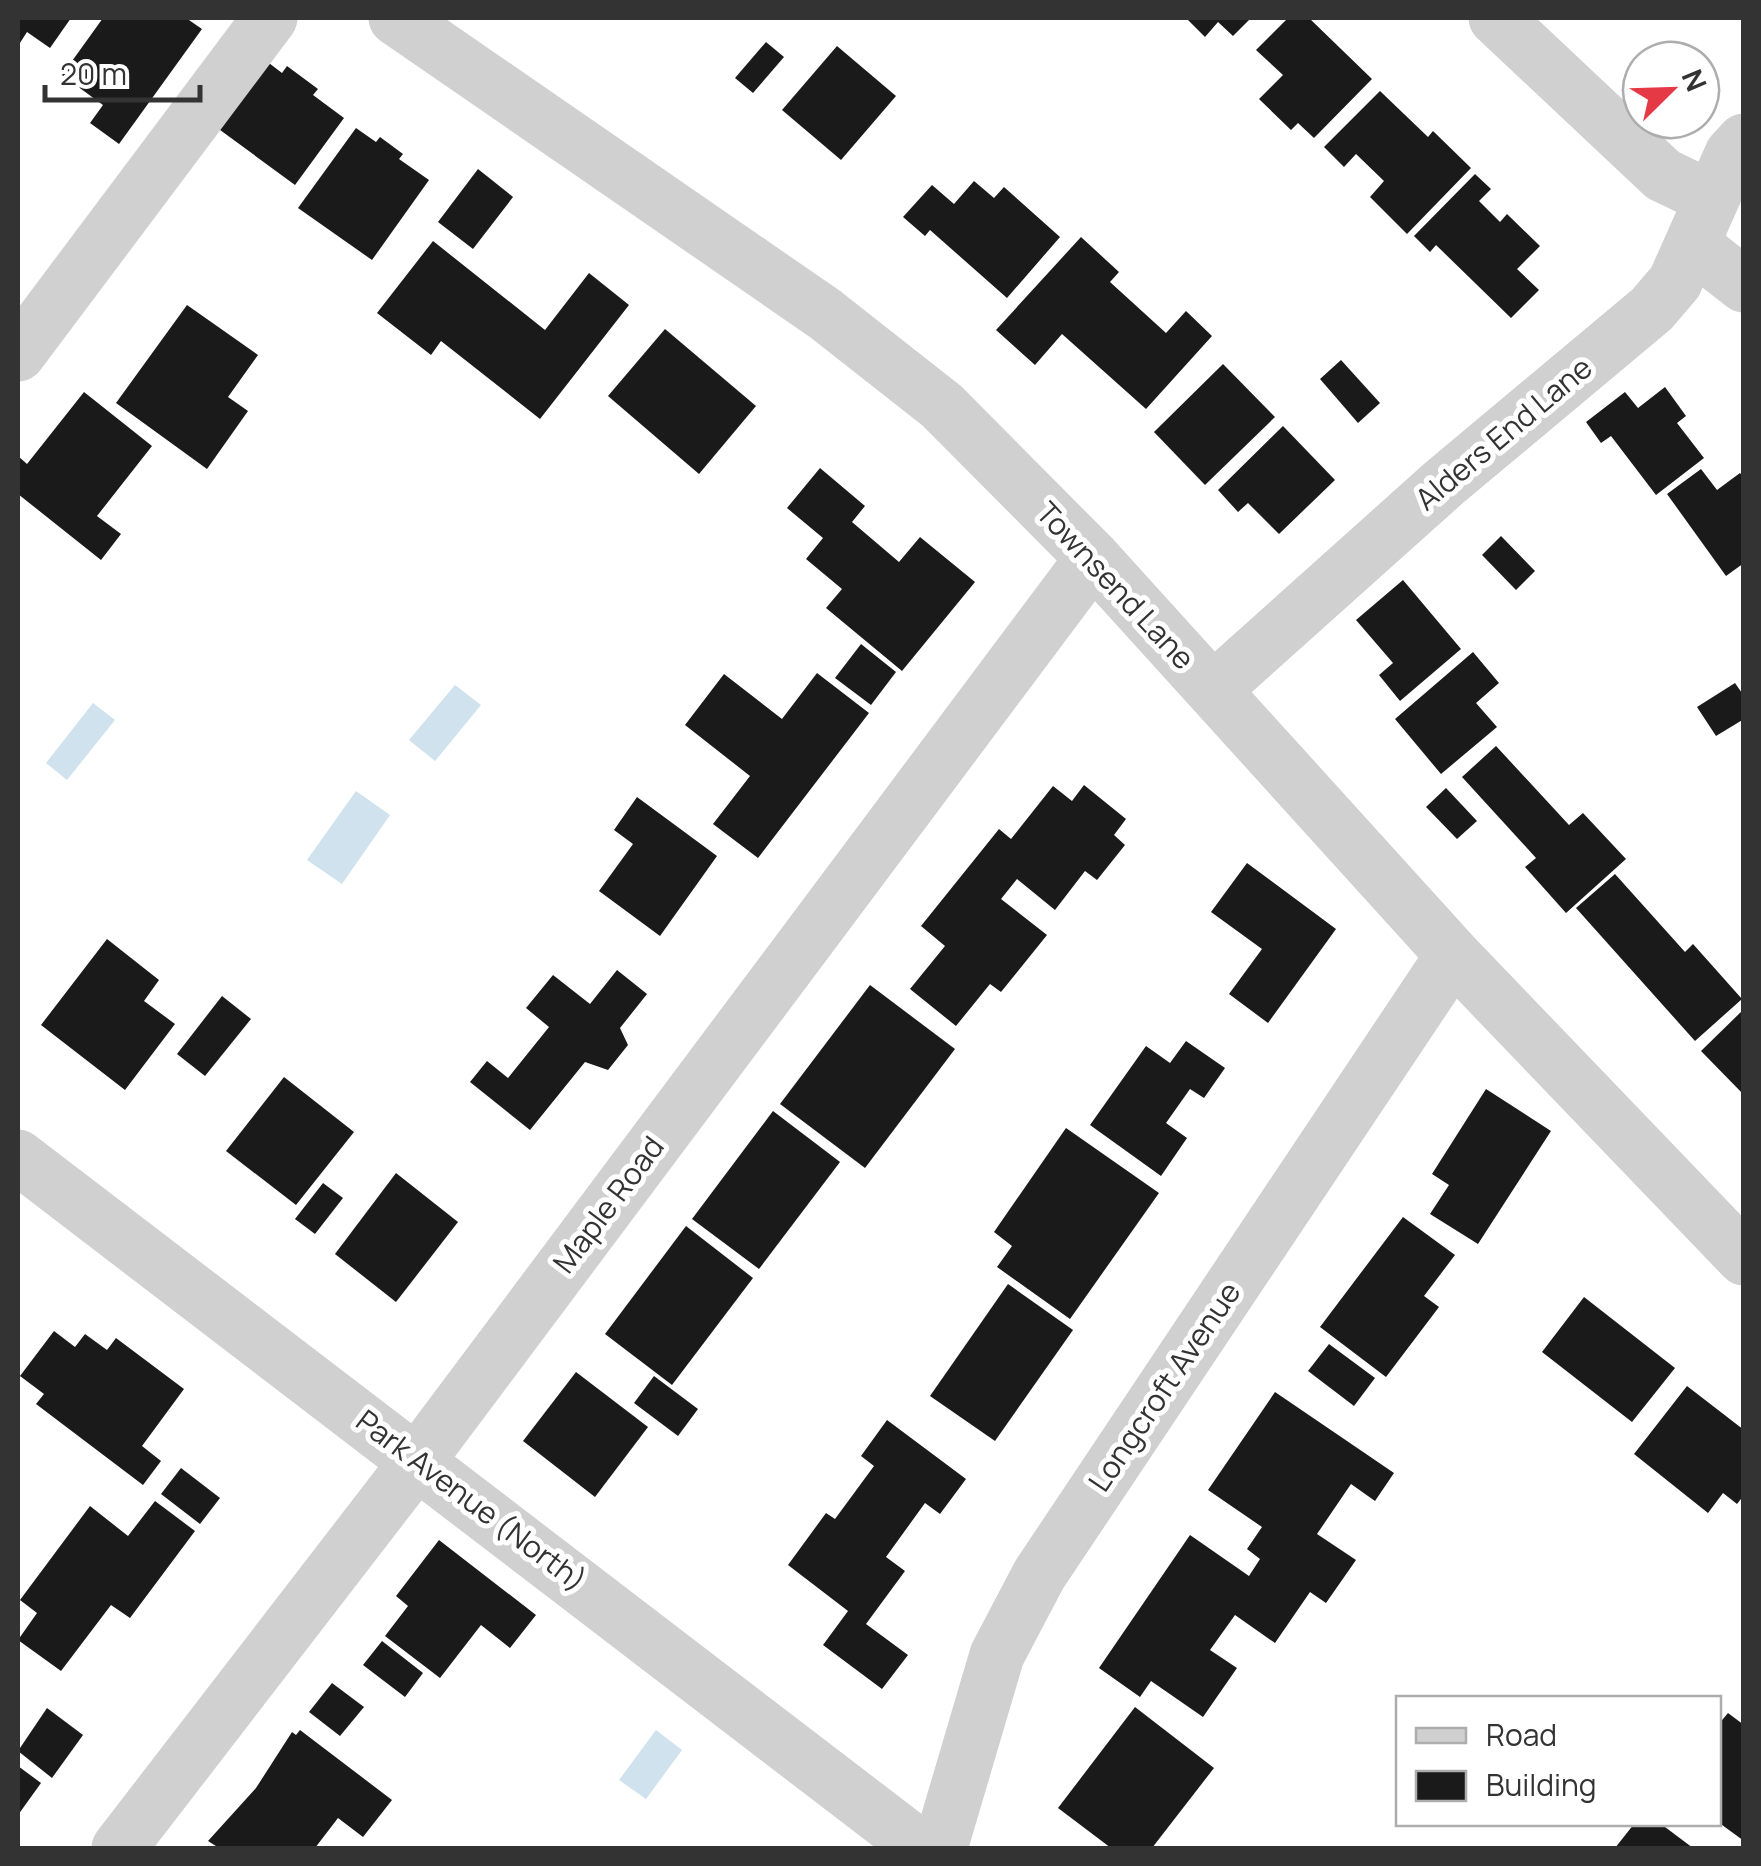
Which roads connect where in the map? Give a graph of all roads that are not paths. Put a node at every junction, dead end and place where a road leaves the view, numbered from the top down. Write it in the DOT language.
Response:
graph roads {
  1 [pos="270,18"];
  2 [pos="396,18"];
  3 [pos="1496,18"];
  4 [pos="1744,141"];
  5 [pos="1702,222"];
  6 [pos="1744,285"];
  7 [pos="18,354"];
  8 [pos="1093,558"];
  9 [pos="1212,690"];
  10 [pos="1453,955"];
  11 [pos="18,1157"];
  12 [pos="1744,1258"];
  13 [pos="418,1460"];
  14 [pos="119,1848"];
  15 [pos="921,1848"];
  16 [pos="940,1848"];
  1 -- 7 [label="street"];
  2 -- 8 [label="street, Townsend Lane"];
  3 -- 5 [label="street"];
  4 -- 5 [label="street, Alders End Lane"];
  5 -- 6 [label="street"];
  5 -- 9 [label="street, Alders End Lane"];
  8 -- 9 [label="street, Townsend Lane"];
  8 -- 13 [label="street, Maple Road"];
  9 -- 10 [label="street, Townsend Lane"];
  10 -- 12 [label="street, Townsend Lane"];
  10 -- 16 [label="street, Longcroft Avenue"];
  11 -- 13 [label="street, Park Avenue (North)"];
  13 -- 14 [label="street, Maple Road"];
  13 -- 15 [label="street, Park Avenue (North)"];
}
